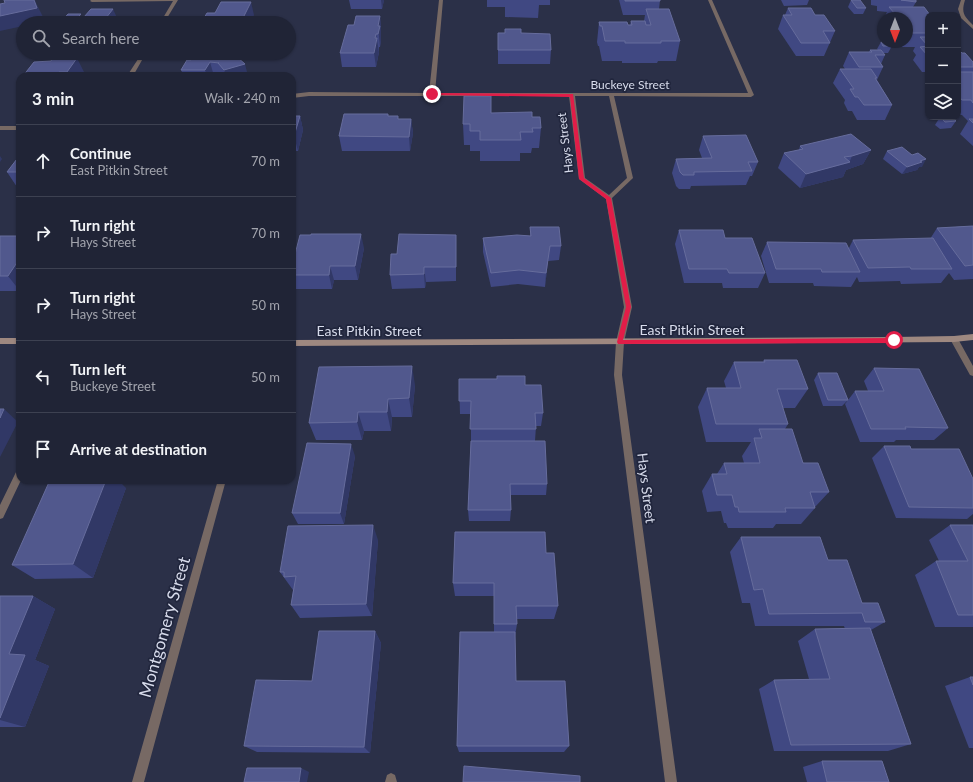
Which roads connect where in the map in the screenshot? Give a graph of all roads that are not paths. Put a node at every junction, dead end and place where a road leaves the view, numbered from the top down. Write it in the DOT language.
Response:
graph roads {
  1 [pos="176,0"];
  2 [pos="441,0"];
  3 [pos="710,0"];
  4 [pos="963,0"];
  5 [pos="92,1"];
  6 [pos="166,16"];
  7 [pos="973,28"];
  8 [pos="140,60"];
  9 [pos="132,72"];
  10 [pos="432,94"];
  11 [pos="572,95"];
  12 [pos="611,95"];
  13 [pos="296,96"];
  14 [pos="0,128"];
  15 [pos="16,128"];
  16 [pos="609,198"];
  17 [pos="973,336"];
  18 [pos="954,339"];
  19 [pos="0,341"];
  20 [pos="16,341"];
  21 [pos="620,342"];
  22 [pos="296,343"];
  23 [pos="973,373"];
  24 [pos="16,481"];
  25 [pos="221,484"];
  26 [pos="0,515"];
  27 [pos="138,782"];
  28 [pos="671,782"];
  1 -- 5 [label="street"];
  1 -- 6 [label="street"];
  2 -- 10 [label="street"];
  3 -- 12 [label="street, Buckeye Street"];
  4 -- 7 [label="street"];
  8 -- 9 [label="street"];
  10 -- 11 [label="street, Buckeye Street"];
  10 -- 13 [label="street, Buckeye Street"];
  11 -- 12 [label="street, Buckeye Street"];
  11 -- 16 [label="street, Hays Street"];
  12 -- 16 [label="street"];
  14 -- 15 [label="street"];
  16 -- 21 [label="street, Hays Street"];
  17 -- 18 [label="street, East Pitkin Street"];
  18 -- 21 [label="street, East Pitkin Street"];
  18 -- 23 [label="street"];
  19 -- 20 [label="street"];
  21 -- 22 [label="street, East Pitkin Street"];
  21 -- 28 [label="street, Hays Street"];
  24 -- 26 [label="street"];
  25 -- 27 [label="street, Montgomery Street"];
}
